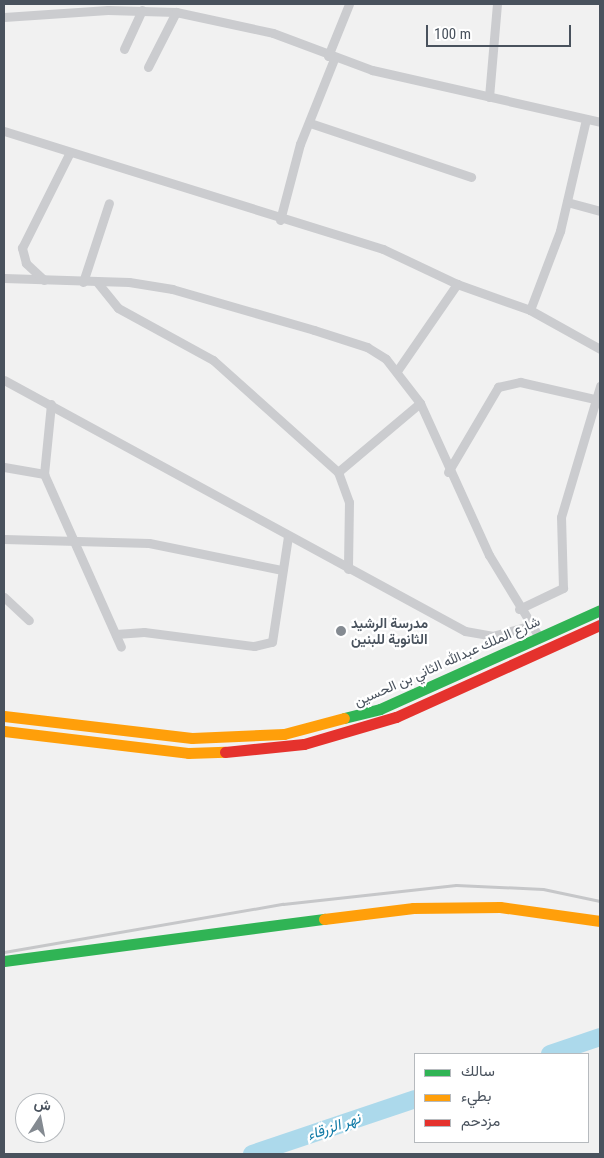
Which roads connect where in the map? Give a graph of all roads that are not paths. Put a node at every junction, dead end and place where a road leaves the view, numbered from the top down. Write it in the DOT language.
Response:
graph roads {
  1 [pos="349,4"];
  2 [pos="498,4"];
  3 [pos="109,7"];
  4 [pos="172,9"];
  5 [pos="142,10"];
  6 [pos="4,17"];
  7 [pos="124,49"];
  8 [pos="331,58"];
  9 [pos="148,67"];
  10 [pos="489,97"];
  11 [pos="586,119"];
  12 [pos="600,122"];
  13 [pos="310,124"];
  14 [pos="4,131"];
  15 [pos="70,152"];
  16 [pos="471,177"];
  17 [pos="567,202"];
  18 [pos="109,203"];
  19 [pos="600,211"];
  20 [pos="280,220"];
  21 [pos="4,278"];
  22 [pos="44,280"];
  23 [pos="83,282"];
  24 [pos="97,282"];
  25 [pos="457,284"];
  26 [pos="530,310"];
  27 [pos="600,349"];
  28 [pos="397,371"];
  29 [pos="4,380"];
  30 [pos="600,386"];
  31 [pos="595,399"];
  32 [pos="420,403"];
  33 [pos="51,404"];
  34 [pos="4,467"];
  35 [pos="338,472"];
  36 [pos="448,472"];
  37 [pos="44,474"];
  38 [pos="288,536"];
  39 [pos="4,540"];
  40 [pos="77,540"];
  41 [pos="348,569"];
  42 [pos="282,570"];
  43 [pos="4,597"];
  44 [pos="520,610"];
  45 [pos="600,610"];
  46 [pos="29,620"];
  47 [pos="600,625"];
  48 [pos="529,626"];
  49 [pos="116,634"];
  50 [pos="539,637"];
  51 [pos="121,647"];
  52 [pos="4,716"];
  53 [pos="99,729"];
  54 [pos="4,731"];
  55 [pos="98,743"];
  56 [pos="600,921"];
  57 [pos="4,961"];
  1 -- 8 [label="street"];
  2 -- 10 [label="street"];
  3 -- 5 [label="street"];
  3 -- 6 [label="street"];
  4 -- 5 [label="street"];
  4 -- 8 [label="street"];
  4 -- 9 [label="street"];
  5 -- 7 [label="street"];
  8 -- 10 [label="street"];
  8 -- 13 [label="street"];
  10 -- 11 [label="street"];
  11 -- 12 [label="street"];
  11 -- 17 [label="street"];
  13 -- 16 [label="street"];
  13 -- 20 [label="street"];
  14 -- 15 [label="street"];
  15 -- 20 [label="street"];
  15 -- 22 [label="street"];
  17 -- 19 [label="street"];
  17 -- 26 [label="street"];
  18 -- 23 [label="street"];
  20 -- 25 [label="street"];
  21 -- 22 [label="street"];
  22 -- 23 [label="street"];
  23 -- 24 [label="street"];
  24 -- 28 [label="street"];
  24 -- 35 [label="street"];
  25 -- 26 [label="street"];
  25 -- 28 [label="street"];
  26 -- 27 [label="street"];
  28 -- 32 [label="street"];
  29 -- 33 [label="street"];
  30 -- 31 [label="street"];
  31 -- 36 [label="street"];
  31 -- 44 [label="street"];
  32 -- 35 [label="street"];
  32 -- 36 [label="street"];
  33 -- 37 [label="street"];
  33 -- 38 [label="street"];
  34 -- 37 [label="street"];
  35 -- 41 [label="street"];
  36 -- 44 [label="street"];
  37 -- 40 [label="street"];
  38 -- 41 [label="street"];
  38 -- 42 [label="street"];
  39 -- 40 [label="street"];
  40 -- 42 [label="street"];
  40 -- 49 [label="street"];
  41 -- 48 [label="street"];
  42 -- 49 [label="street"];
  43 -- 46 [label="street"];
  44 -- 48 [label="street"];
  45 -- 50 [label="main road, شارع الملك عبدالله الثاني بن الحسين"];
  47 -- 55 [label="main road, شارع الملك عبدالله الثاني بن الحسين"];
  48 -- 50 [label="street"];
  49 -- 51 [label="street"];
  50 -- 53 [label="main road, شارع الملك عبدالله الثاني بن الحسين"];
  52 -- 53 [label="main road, شارع الملك عبدالله الثاني بن الحسين"];
  53 -- 55 [label="main road"];
  54 -- 55 [label="main road, شارع الملك عبدالله الثاني بن الحسين"];
  56 -- 57 [label="main road"];
}
